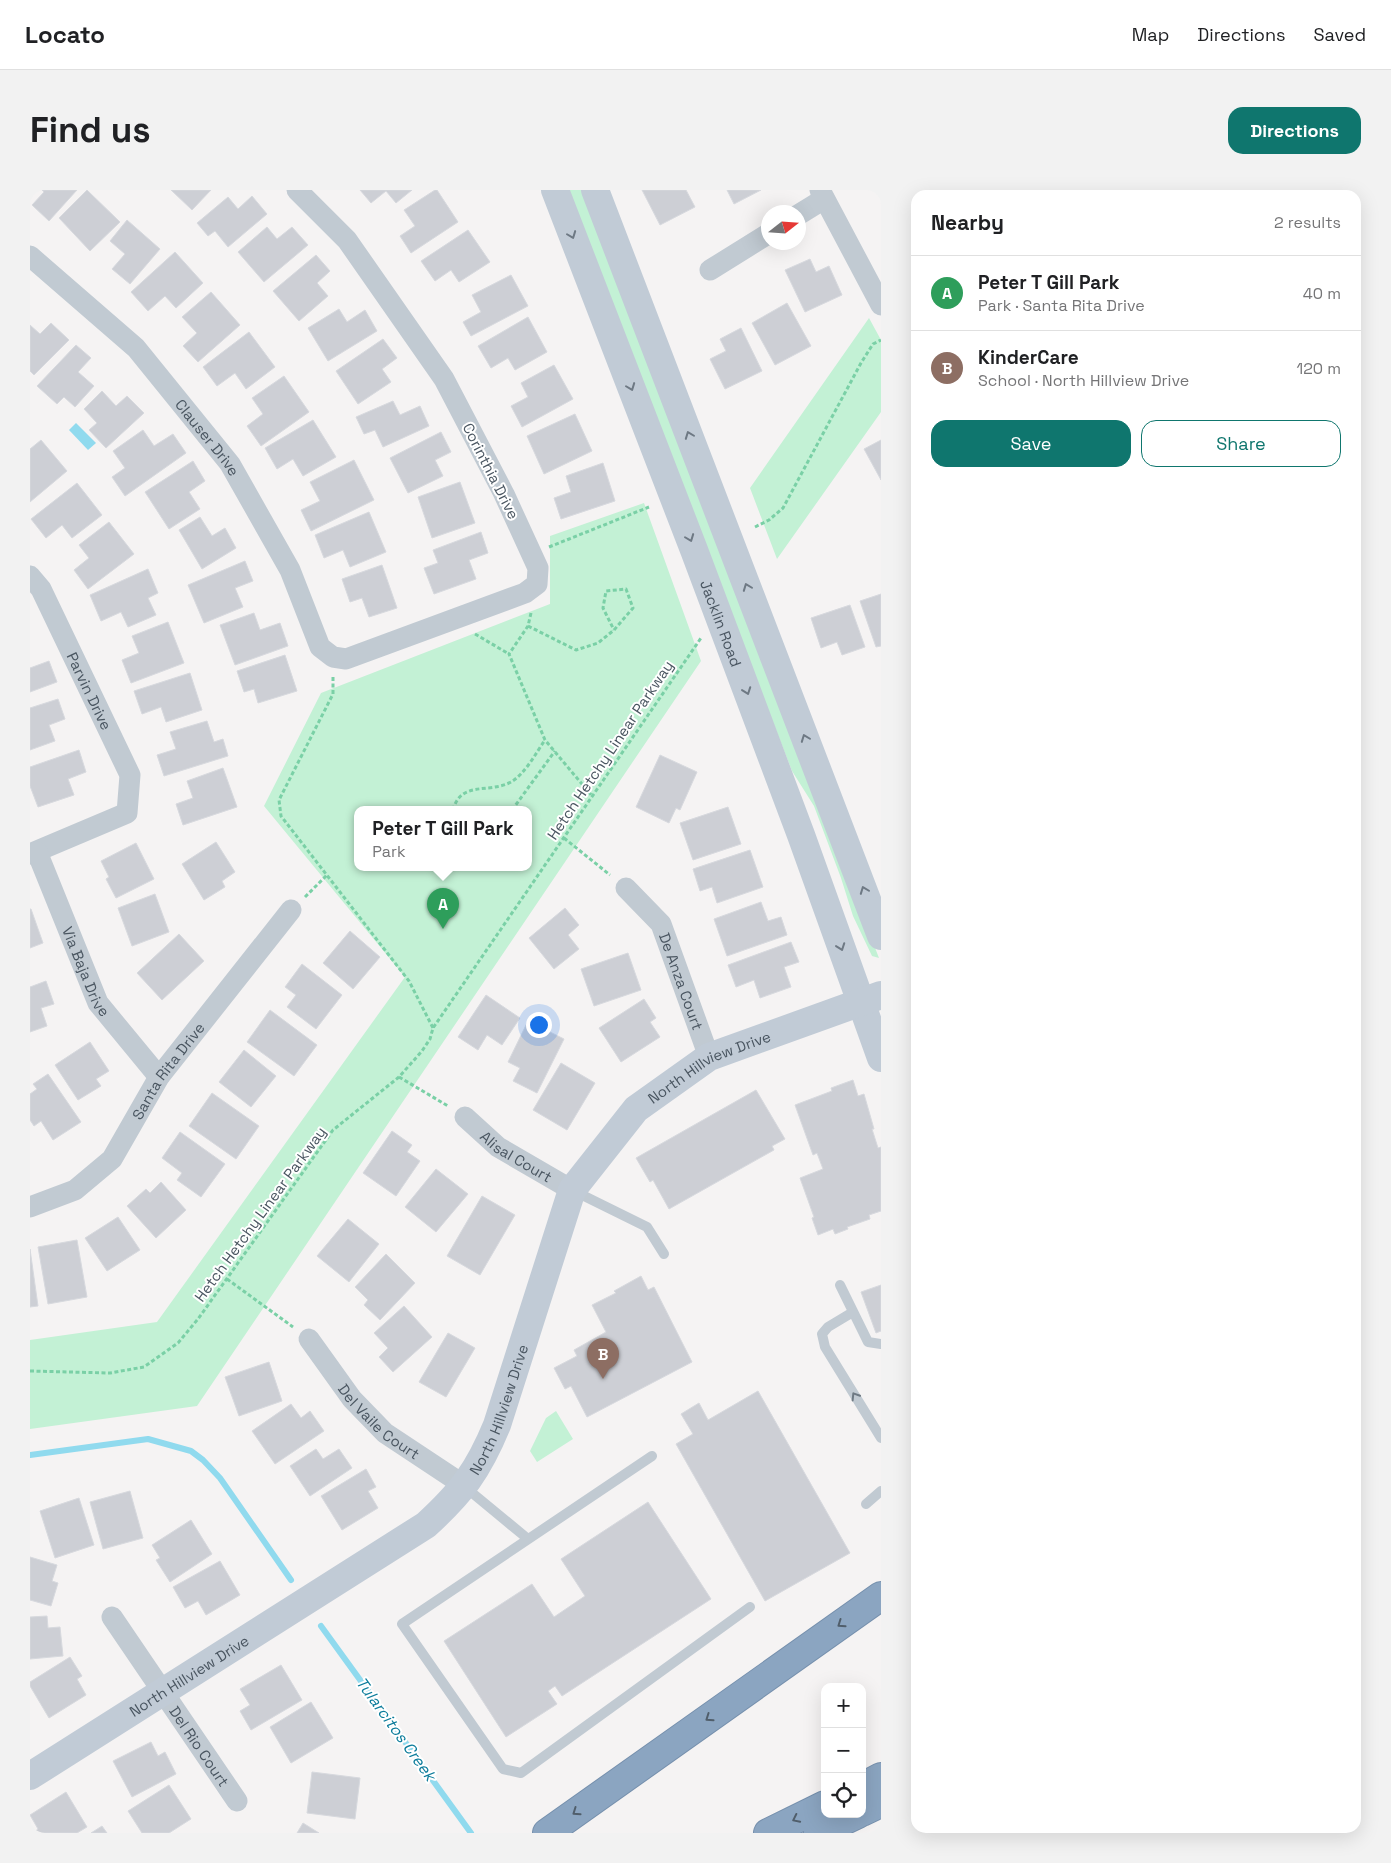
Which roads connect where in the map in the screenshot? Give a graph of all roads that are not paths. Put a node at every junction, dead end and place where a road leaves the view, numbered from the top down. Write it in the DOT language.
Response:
graph roads {
  1 [pos="297,190"];
  2 [pos="555,190"];
  3 [pos="595,190"];
  4 [pos="822,195"];
  5 [pos="806,208"];
  6 [pos="761,238"];
  7 [pos="30,256"];
  8 [pos="710,270"];
  9 [pos="881,305"];
  10 [pos="30,576"];
  11 [pos="452,620"];
  12 [pos="34,853"];
  13 [pos="626,888"];
  14 [pos="291,910"];
  15 [pos="881,936"];
  16 [pos="871,999"];
  17 [pos="710,1057"];
  18 [pos="881,1058"];
  19 [pos="159,1077"];
  20 [pos="465,1117"];
  21 [pos="572,1190"];
  22 [pos="30,1207"];
  23 [pos="664,1254"];
  24 [pos="840,1285"];
  25 [pos="853,1312"];
  26 [pos="309,1339"];
  27 [pos="881,1344"];
  28 [pos="881,1438"];
  29 [pos="652,1456"];
  30 [pos="464,1486"];
  31 [pos="881,1491"];
  32 [pos="866,1504"];
  33 [pos="528,1539"];
  34 [pos="881,1596"];
  35 [pos="750,1607"];
  36 [pos="112,1617"];
  37 [pos="163,1692"];
  38 [pos="30,1776"];
  39 [pos="881,1777"];
  40 [pos="866,1784"];
  41 [pos="236,1801"];
  42 [pos="881,1803"];
  43 [pos="821,1807"];
  44 [pos="866,1810"];
  45 [pos="850,1818"];
  46 [pos="547,1833"];
  47 [pos="768,1833"];
  48 [pos="818,1833"];
  1 -- 11 [label="street, Corinthia Drive"];
  2 -- 16 [label="main road, Jacklin Road, one-way"];
  15 -- 3 [label="main road, one-way"];
  4 -- 5 [label="street"];
  4 -- 9 [label="street"];
  6 -- 8 [label="street"];
  7 -- 11 [label="street, Clauser Drive"];
  10 -- 12 [label="street, Parvin Drive"];
  12 -- 19 [label="street, Via Baja Drive"];
  13 -- 17 [label="street, De Anza Court"];
  14 -- 19 [label="street, Santa Rita Drive"];
  16 -- 17 [label="main road, North Hillview Drive"];
  16 -- 18 [label="main road, Jacklin Road"];
  17 -- 21 [label="main road, North Hillview Drive"];
  19 -- 22 [label="street, Santa Rita Drive"];
  20 -- 21 [label="street, Alisal Court"];
  21 -- 23 [label="lane"];
  21 -- 30 [label="main road, North Hillview Drive"];
  24 -- 25 [label="lane"];
  25 -- 27 [label="lane"];
  28 -- 25 [label="lane, one-way"];
  26 -- 30 [label="street, Del Vaile Court"];
  29 -- 33 [label="lane"];
  30 -- 33 [label="lane"];
  30 -- 37 [label="main road, North Hillview Drive"];
  31 -- 32 [label="lane"];
  33 -- 35 [label="lane"];
  34 -- 46 [label="highway, one-way"];
  36 -- 37 [label="street, Del Rio Court"];
  37 -- 38 [label="main road, North Hillview Drive"];
  37 -- 41 [label="street, Del Rio Court"];
  39 -- 40 [label="highway"];
  42 -- 44 [label="highway"];
  43 -- 47 [label="highway, one-way"];
  45 -- 48 [label="highway"];
}
